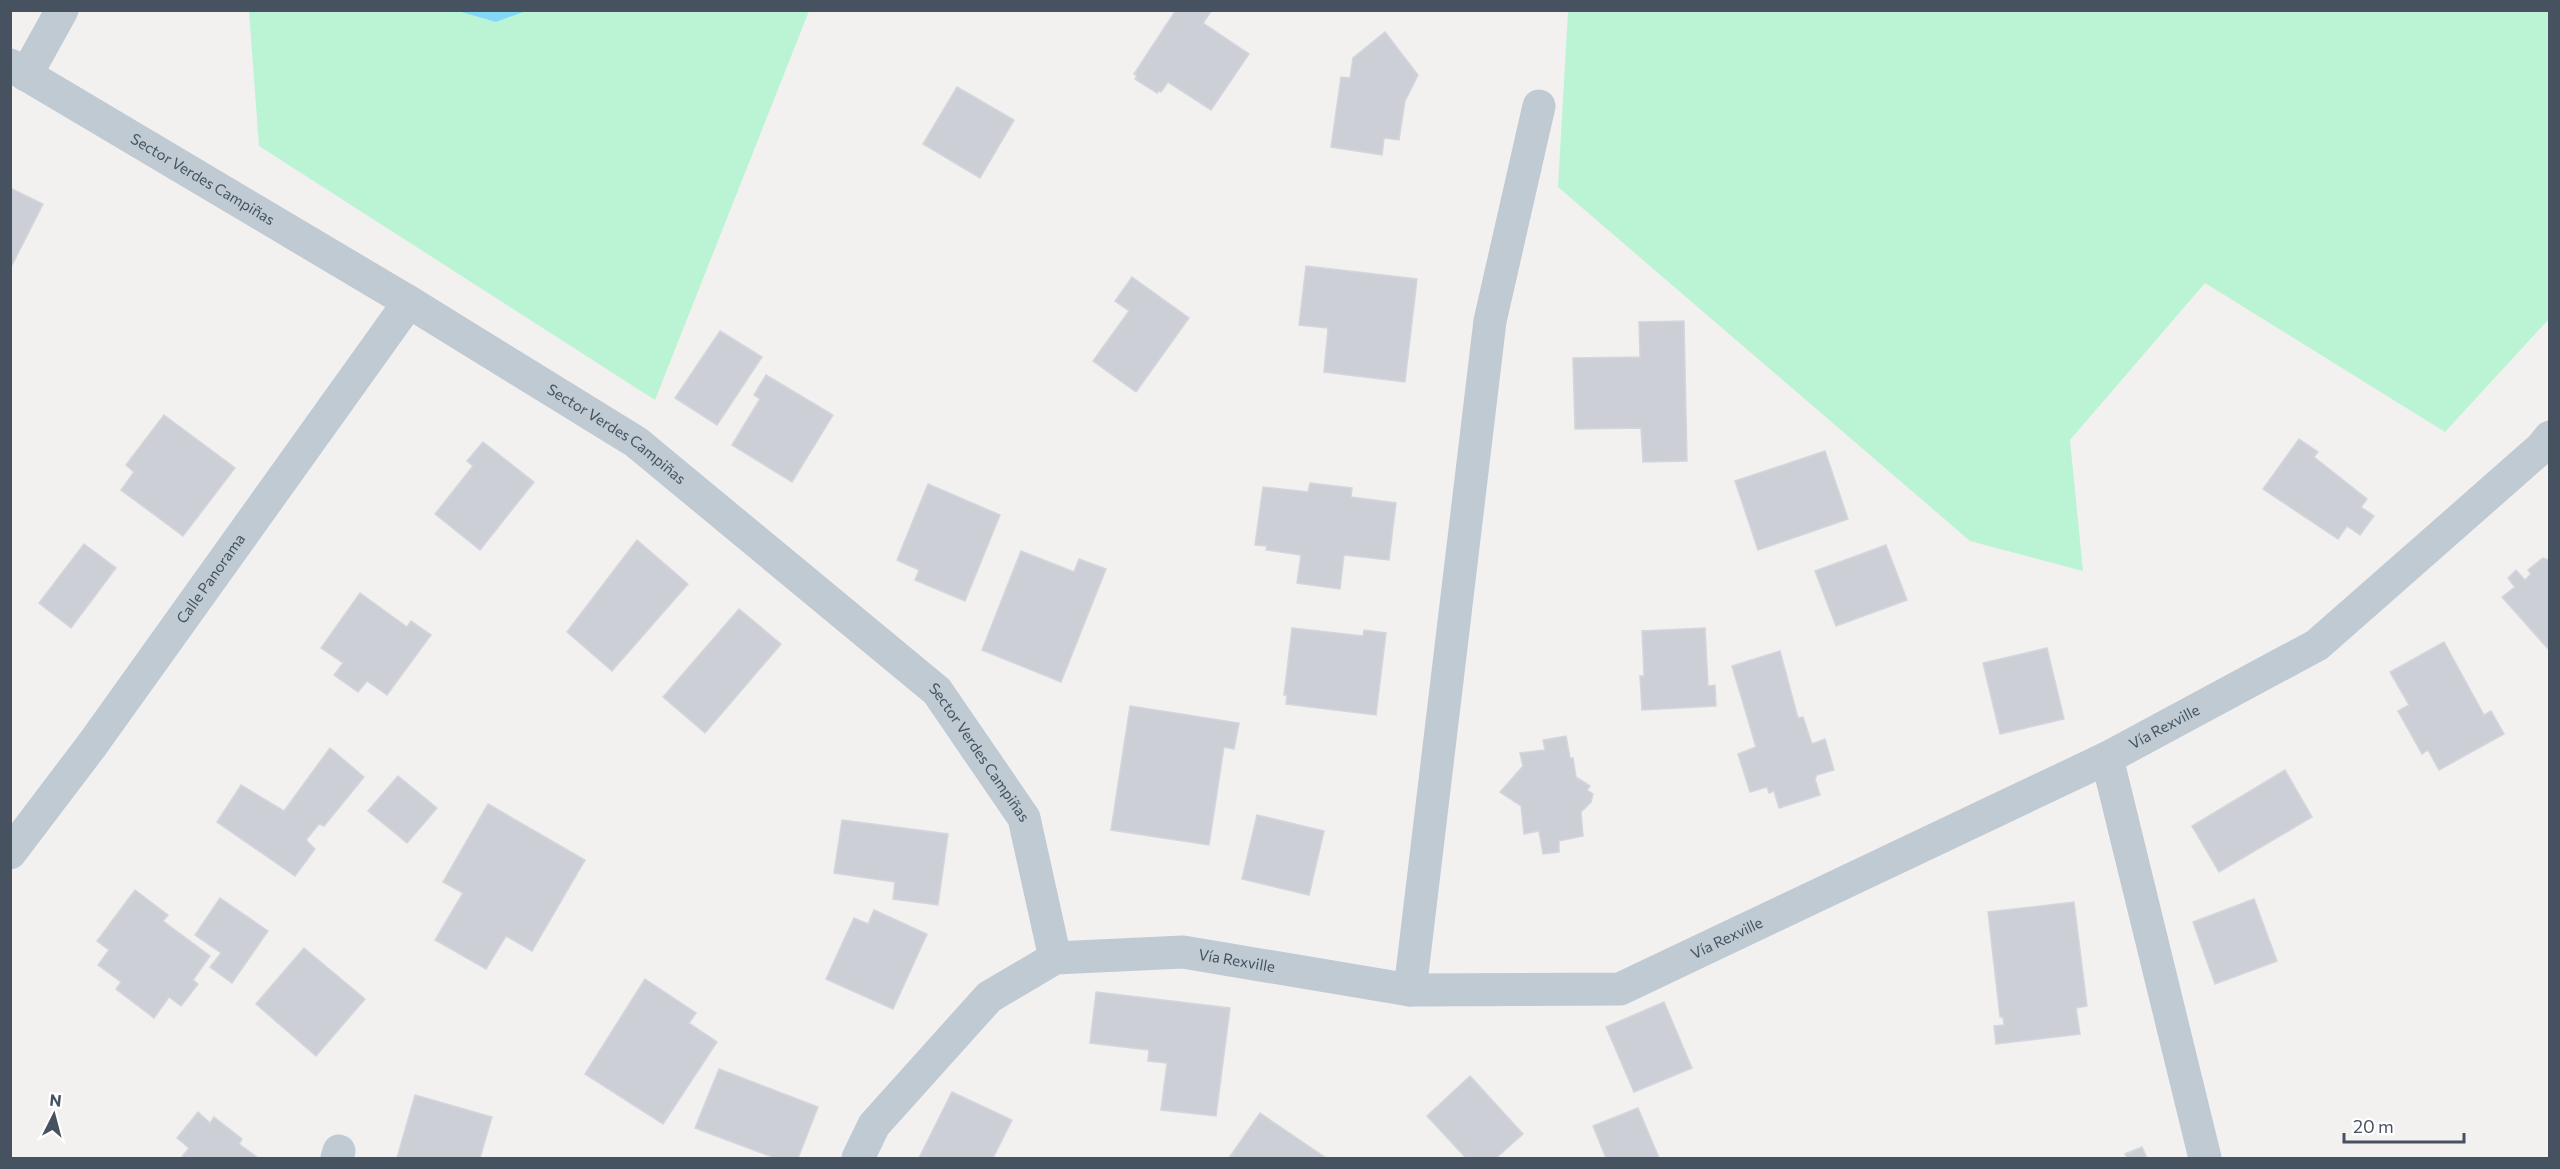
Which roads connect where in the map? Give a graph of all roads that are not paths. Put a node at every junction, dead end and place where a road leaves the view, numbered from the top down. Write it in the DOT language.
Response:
graph roads {
  1 [pos="62,10"];
  2 [pos="18,70"];
  3 [pos="1539,106"];
  4 [pos="409,302"];
  5 [pos="2547,448"];
  6 [pos="2107,758"];
  7 [pos="10,853"];
  8 [pos="1055,958"];
  9 [pos="1410,990"];
  10 [pos="858,1158"];
  11 [pos="2205,1158"];
  1 -- 2 [label="street"];
  2 -- 4 [label="street, Sector Verdes Campiñas"];
  3 -- 9 [label="street"];
  4 -- 7 [label="street, Calle Panorama"];
  4 -- 8 [label="street, Sector Verdes Campiñas"];
  5 -- 6 [label="street, Vía Rexville"];
  6 -- 9 [label="street, Vía Rexville"];
  6 -- 11 [label="street"];
  8 -- 9 [label="street, Vía Rexville"];
  8 -- 10 [label="street, Vía Rexville"];
}
